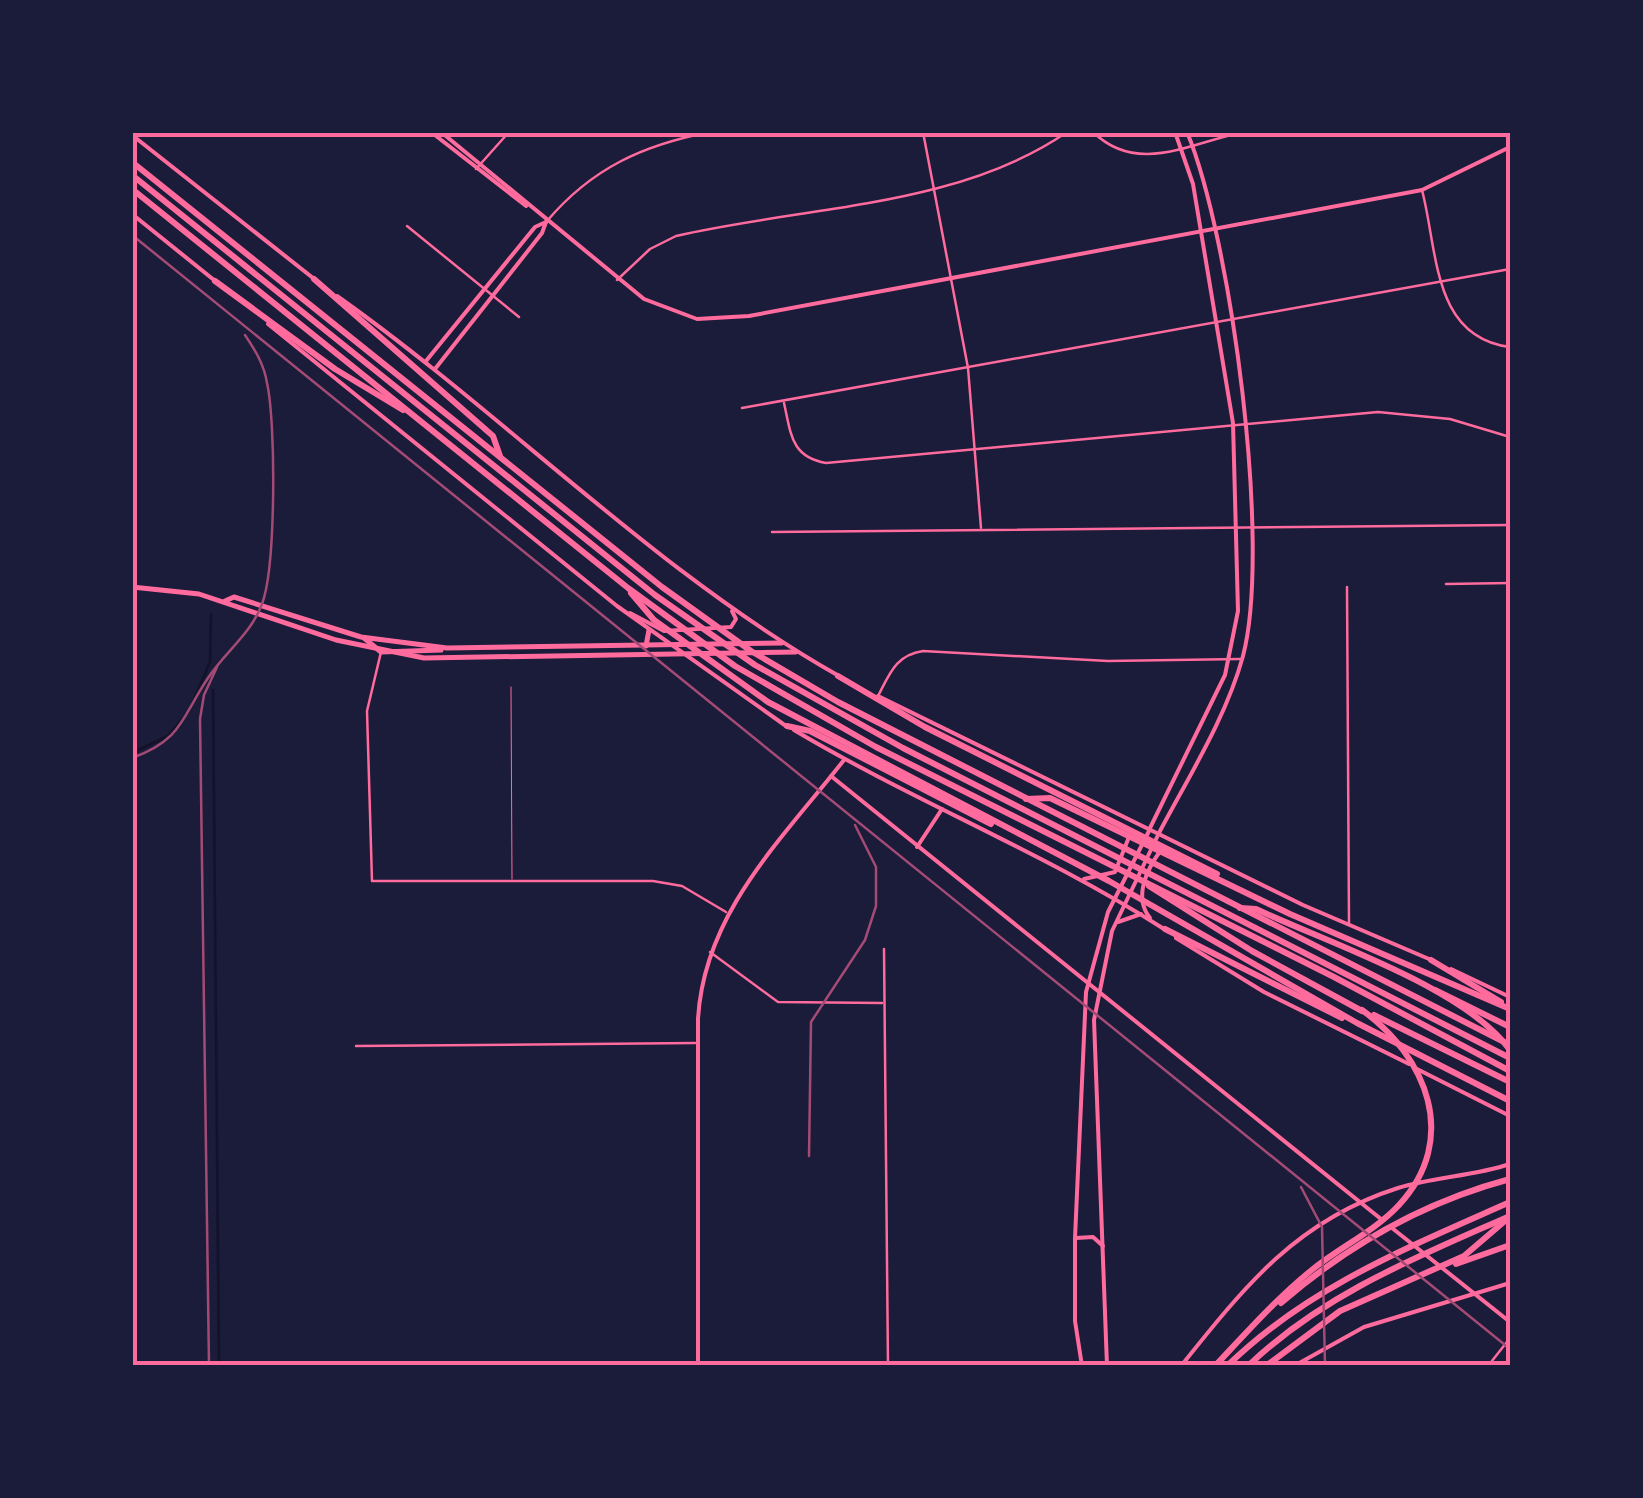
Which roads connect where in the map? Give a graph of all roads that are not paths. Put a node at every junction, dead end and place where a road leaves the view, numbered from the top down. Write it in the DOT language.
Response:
graph roads {
  1 [pos="430,132"];
  2 [pos="441,132"];
  3 [pos="509,132"];
  4 [pos="710,132"];
  5 [pos="924,132"];
  6 [pos="1067,132"];
  7 [pos="1092,132"];
  8 [pos="1175,132"];
  9 [pos="1187,132"];
  10 [pos="1244,132"];
  11 [pos="132,135"];
  12 [pos="1192,144"];
  13 [pos="1510,147"];
  14 [pos="1182,148"];
  15 [pos="132,162"];
  16 [pos="478,167"];
  17 [pos="132,175"];
  18 [pos="934,188"];
  19 [pos="132,189"];
  20 [pos="1422,190"];
  21 [pos="132,214"];
  22 [pos="546,222"];
  23 [pos="407,226"];
  24 [pos="1213,230"];
  25 [pos="1202,232"];
  26 [pos="1510,269"];
  27 [pos="314,279"];
  28 [pos="617,280"];
  29 [pos="950,280"];
  30 [pos="1441,280"];
  31 [pos="215,281"];
  32 [pos="486,290"];
  33 [pos="492,294"];
  34 [pos="520,317"];
  35 [pos="1229,318"];
  36 [pos="1218,321"];
  37 [pos="1510,347"];
  38 [pos="424,362"];
  39 [pos="968,368"];
  40 [pos="434,370"];
  41 [pos="784,402"];
  42 [pos="742,408"];
  43 [pos="413,414"];
  44 [pos="1243,422"];
  45 [pos="1233,423"];
  46 [pos="1510,437"];
  47 [pos="977,450"];
  48 [pos="500,457"];
  49 [pos="1510,525"];
  50 [pos="1238,527"];
  51 [pos="1250,527"];
  52 [pos="981,529"];
  53 [pos="772,532"];
  54 [pos="1510,583"];
  55 [pos="1446,584"];
  56 [pos="132,587"];
  57 [pos="1347,587"];
  58 [pos="628,588"];
  59 [pos="225,601"];
  60 [pos="725,604"];
  61 [pos="618,606"];
  62 [pos="649,630"];
  63 [pos="361,637"];
  64 [pos="782,643"];
  65 [pos="646,646"];
  66 [pos="671,646"];
  67 [pos="447,648"];
  68 [pos="381,652"];
  69 [pos="796,652"];
  70 [pos="683,654"];
  71 [pos="1229,659"];
  72 [pos="1242,659"];
  73 [pos="838,676"];
  74 [pos="511,687"];
  75 [pos="878,696"];
  76 [pos="787,726"];
  77 [pos="844,760"];
  78 [pos="832,776"];
  79 [pos="1025,799"];
  80 [pos="942,809"];
  81 [pos="1115,811"];
  82 [pos="1150,829"];
  83 [pos="1159,834"];
  84 [pos="1029,839"];
  85 [pos="1185,846"];
  86 [pos="917,847"];
  87 [pos="1184,859"];
  88 [pos="1084,879"];
  89 [pos="512,882"];
  90 [pos="1168,888"];
  91 [pos="1114,896"];
  92 [pos="1124,902"];
  93 [pos="1236,908"];
  94 [pos="726,912"];
  95 [pos="1142,914"];
  96 [pos="1153,922"];
  97 [pos="1114,925"];
  98 [pos="1349,926"];
  99 [pos="1164,929"];
  100 [pos="884,950"];
  101 [pos="710,952"];
  102 [pos="1431,960"];
  103 [pos="1428,989"];
  104 [pos="1510,997"];
  105 [pos="885,1003"];
  106 [pos="1510,1008"];
  107 [pos="1362,1010"];
  108 [pos="1357,1024"];
  109 [pos="1510,1027"];
  110 [pos="697,1043"];
  111 [pos="356,1046"];
  112 [pos="1510,1047"];
  113 [pos="1510,1058"];
  114 [pos="1510,1071"];
  115 [pos="1510,1082"];
  116 [pos="1510,1101"];
  117 [pos="1510,1116"];
  118 [pos="1508,1164"];
  119 [pos="1510,1178"];
  120 [pos="1510,1202"];
  121 [pos="1510,1215"];
  122 [pos="1075,1238"];
  123 [pos="1510,1245"];
  124 [pos="1105,1250"];
  125 [pos="1440,1267"];
  126 [pos="1510,1283"];
  127 [pos="1510,1322"];
  128 [pos="1510,1338"];
  129 [pos="1240,1339"];
  130 [pos="698,1366"];
  131 [pos="888,1366"];
  132 [pos="1082,1366"];
  133 [pos="1107,1366"];
  134 [pos="1181,1366"];
  135 [pos="1216,1366"];
  136 [pos="1227,1366"];
  137 [pos="1248,1366"];
  138 [pos="1266,1366"];
  139 [pos="1294,1366"];
  140 [pos="1488,1366"];
  1 -- 16 [label="main road"];
  2 -- 16 [label="main road"];
  3 -- 16 [label="street"];
  4 -- 22 [label="street"];
  5 -- 18 [label="street"];
  6 -- 18 [label="street"];
  7 -- 14 [label="street"];
  8 -- 14 [label="main road"];
  9 -- 12 [label="main road"];
  10 -- 12 [label="street"];
  11 -- 27 [label="main road"];
  12 -- 14 [label="street"];
  12 -- 24 [label="main road"];
  13 -- 20 [label="main road"];
  14 -- 25 [label="main road"];
  15 -- 48 [label="highway"];
  16 -- 22 [label="main road"];
  17 -- 90 [label="highway"];
  18 -- 28 [label="street"];
  18 -- 29 [label="street"];
  19 -- 43 [label="highway"];
  20 -- 24 [label="main road"];
  20 -- 30 [label="street"];
  21 -- 31 [label="main road"];
  22 -- 28 [label="main road"];
  22 -- 32 [label="main road"];
  22 -- 33 [label="main road"];
  23 -- 32 [label="street"];
  24 -- 25 [label="main road"];
  24 -- 35 [label="main road"];
  25 -- 29 [label="main road"];
  25 -- 36 [label="main road"];
  26 -- 30 [label="street"];
  27 -- 38 [label="main road"];
  27 -- 48 [label="highway"];
  28 -- 29 [label="main road"];
  29 -- 39 [label="street"];
  30 -- 35 [label="street"];
  30 -- 37 [label="street"];
  31 -- 43 [label="highway"];
  31 -- 61 [label="main road"];
  32 -- 33 [label="street"];
  32 -- 38 [label="main road"];
  33 -- 34 [label="street"];
  33 -- 40 [label="main road"];
  35 -- 36 [label="street"];
  35 -- 44 [label="main road"];
  36 -- 39 [label="street"];
  36 -- 45 [label="main road"];
  38 -- 40 [label="main road"];
  39 -- 41 [label="street"];
  39 -- 47 [label="street"];
  40 -- 60 [label="main road"];
  41 -- 42 [label="street"];
  41 -- 47 [label="street"];
  43 -- 58 [label="highway"];
  44 -- 45 [label="street"];
  44 -- 46 [label="street"];
  44 -- 51 [label="main road"];
  45 -- 47 [label="street"];
  45 -- 50 [label="main road"];
  47 -- 52 [label="street"];
  48 -- 79 [label="highway"];
  49 -- 51 [label="street"];
  50 -- 51 [label="street"];
  50 -- 52 [label="street"];
  50 -- 71 [label="main road"];
  51 -- 72 [label="main road"];
  52 -- 53 [label="street"];
  54 -- 55 [label="street"];
  56 -- 59 [label="main road"];
  57 -- 98 [label="street"];
  58 -- 84 [label="highway"];
  58 -- 90 [label="highway"];
  59 -- 63 [label="main road"];
  59 -- 68 [label="main road"];
  60 -- 61 [label="main road"];
  60 -- 64 [label="main road"];
  61 -- 62 [label="main road"];
  62 -- 65 [label="main road"];
  62 -- 66 [label="main road"];
  63 -- 67 [label="main road"];
  63 -- 68 [label="main road"];
  64 -- 66 [label="main road"];
  64 -- 69 [label="main road"];
  65 -- 66 [label="main road"];
  65 -- 67 [label="main road"];
  66 -- 70 [label="main road"];
  67 -- 68 [label="main road"];
  68 -- 70 [label="main road"];
  68 -- 89 [label="street"];
  69 -- 70 [label="main road"];
  69 -- 73 [label="main road"];
  70 -- 76 [label="main road"];
  71 -- 72 [label="street"];
  71 -- 75 [label="street"];
  71 -- 82 [label="main road"];
  72 -- 83 [label="main road"];
  73 -- 75 [label="main road"];
  73 -- 87 [label="highway"];
  74 -- 89 [label="lane"];
  75 -- 81 [label="main road"];
  76 -- 77 [label="main road"];
  76 -- 84 [label="highway"];
  77 -- 78 [label="main road"];
  77 -- 80 [label="main road"];
  78 -- 86 [label="main road"];
  78 -- 94 [label="main road"];
  79 -- 87 [label="highway"];
  79 -- 90 [label="highway"];
  80 -- 86 [label="main road"];
  80 -- 88 [label="main road"];
  81 -- 82 [label="main road"];
  81 -- 88 [label="main road"];
  82 -- 83 [label="main road"];
  82 -- 91 [label="main road"];
  83 -- 85 [label="main road"];
  83 -- 92 [label="main road"];
  84 -- 108 [label="highway"];
  85 -- 96 [label="main road"];
  85 -- 98 [label="main road"];
  86 -- 127 [label="main road"];
  87 -- 106 [label="highway"];
  88 -- 91 [label="main road"];
  89 -- 94 [label="street"];
  90 -- 93 [label="highway"];
  90 -- 107 [label="highway"];
  90 -- 113 [label="highway"];
  90 -- 114 [label="highway"];
  91 -- 92 [label="main road"];
  91 -- 122 [label="main road"];
  92 -- 95 [label="main road"];
  92 -- 97 [label="main road"];
  93 -- 103 [label="highway"];
  93 -- 112 [label="highway"];
  94 -- 101 [label="main road"];
  95 -- 96 [label="main road"];
  95 -- 97 [label="main road"];
  96 -- 99 [label="main road"];
  97 -- 124 [label="main road"];
  98 -- 102 [label="main road"];
  99 -- 108 [label="highway"];
  99 -- 117 [label="main road"];
  100 -- 105 [label="street"];
  101 -- 105 [label="street"];
  101 -- 110 [label="main road"];
  102 -- 104 [label="main road"];
  102 -- 106 [label="highway"];
  103 -- 109 [label="highway"];
  103 -- 112 [label="highway"];
  105 -- 131 [label="street"];
  107 -- 115 [label="highway"];
  107 -- 129 [label="highway"];
  108 -- 116 [label="highway"];
  110 -- 111 [label="street"];
  110 -- 130 [label="main road"];
  118 -- 134 [label="main road"];
  119 -- 129 [label="highway"];
  120 -- 136 [label="highway"];
  121 -- 125 [label="highway"];
  121 -- 137 [label="highway"];
  122 -- 124 [label="main road"];
  122 -- 132 [label="main road"];
  123 -- 125 [label="highway"];
  124 -- 133 [label="main road"];
  125 -- 138 [label="highway"];
  126 -- 139 [label="main road"];
  128 -- 140 [label="street"];
  129 -- 135 [label="highway"];
}
